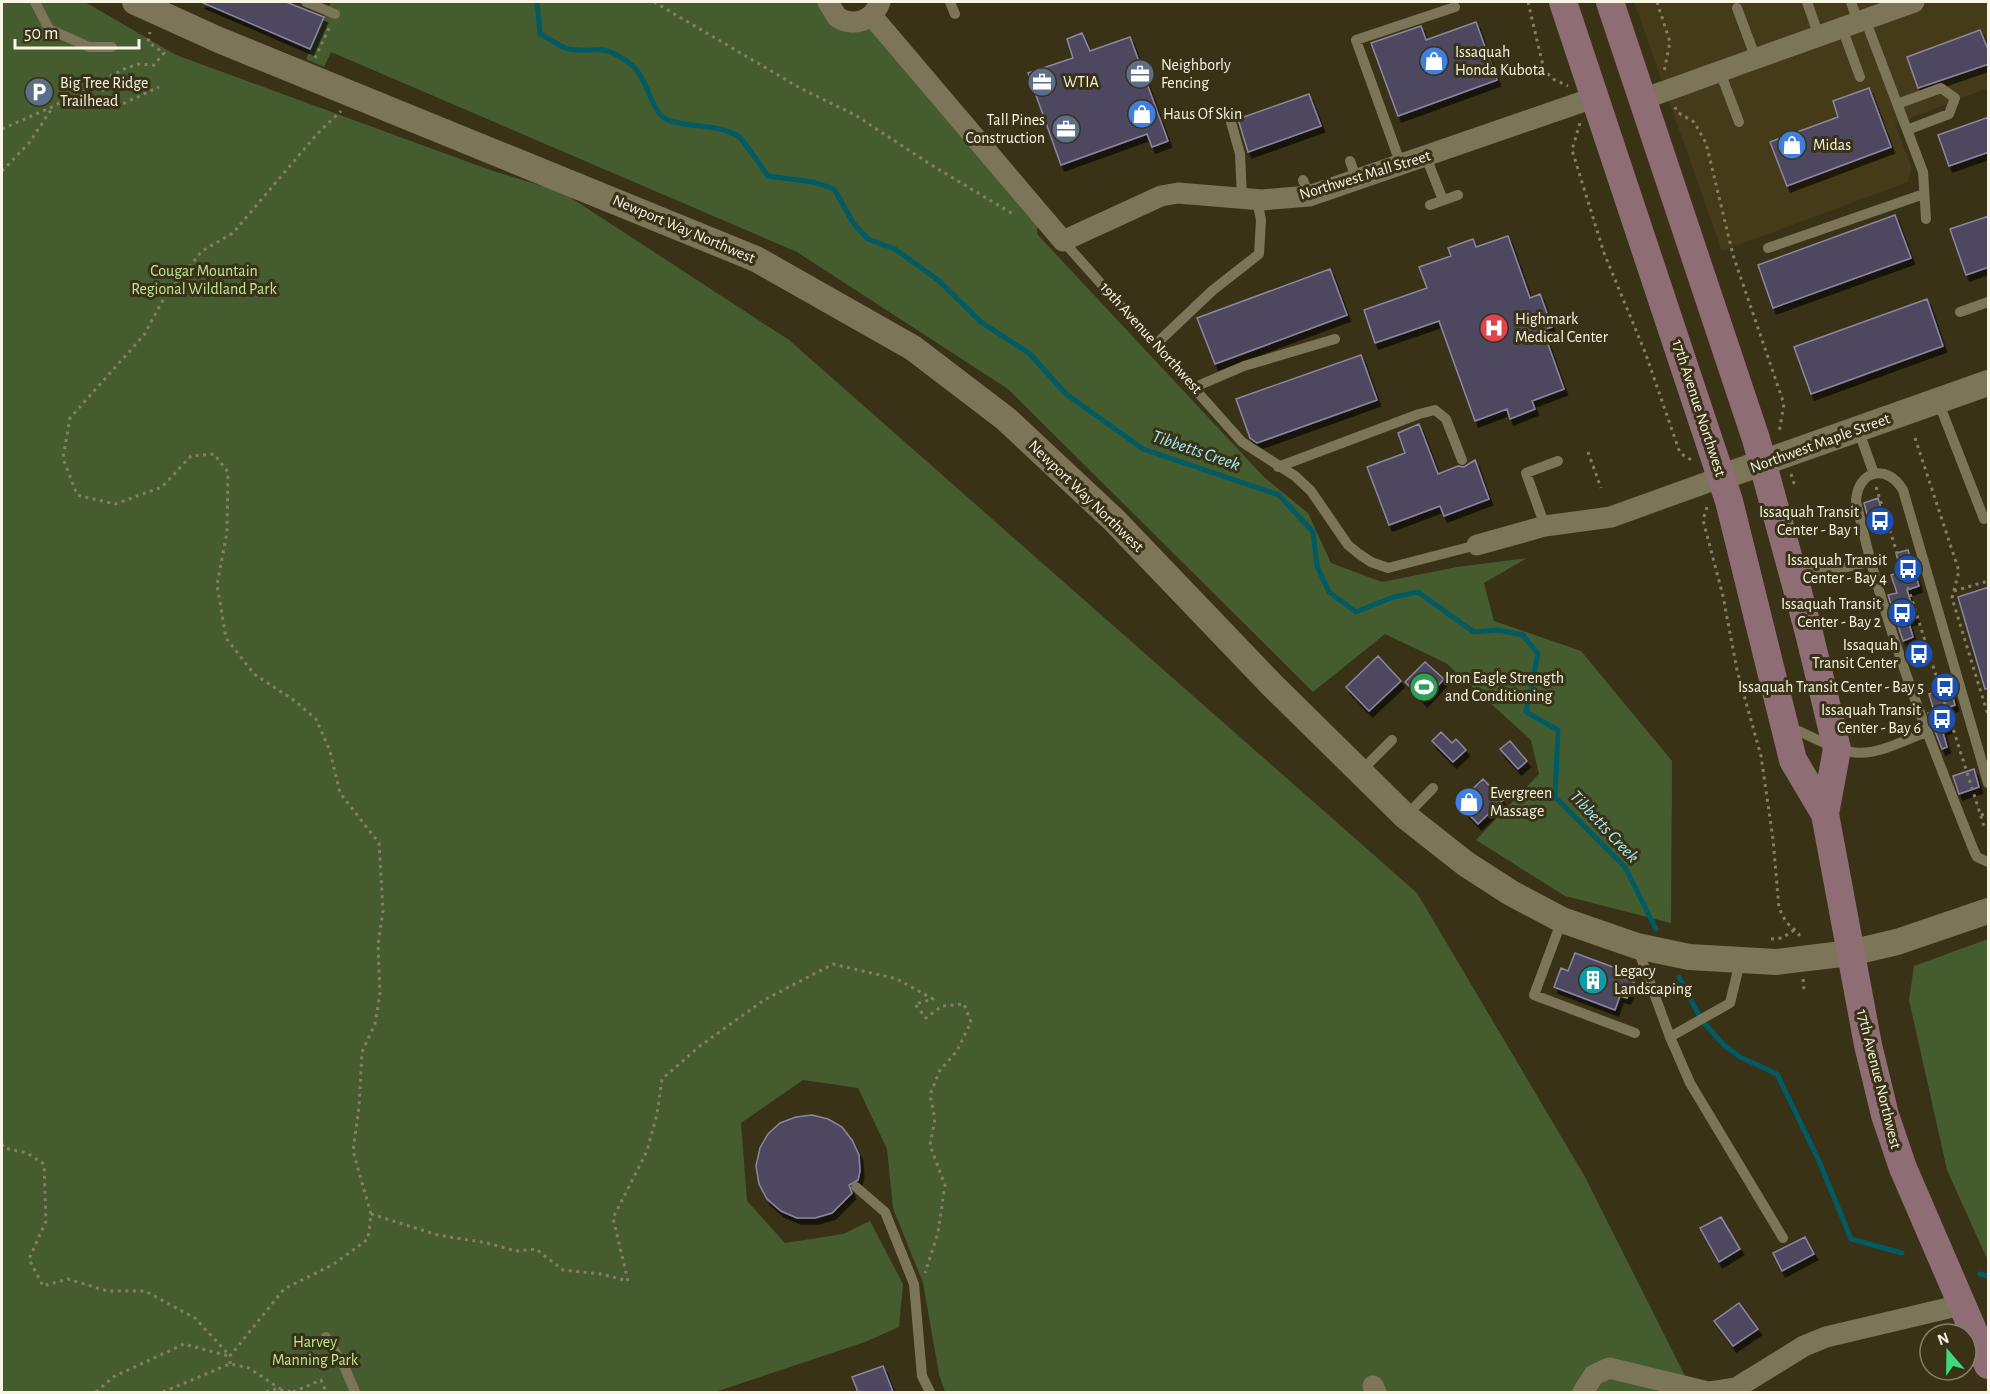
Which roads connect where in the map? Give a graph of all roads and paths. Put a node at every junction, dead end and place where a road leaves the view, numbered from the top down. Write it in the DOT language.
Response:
graph roads {
  1 [pos="35,2"];
  2 [pos="135,2"];
  3 [pos="306,2"];
  4 [pos="654,2"];
  5 [pos="828,2"];
  6 [pos="950,2"];
  7 [pos="1528,2"];
  8 [pos="1563,2"];
  9 [pos="1610,2"];
  10 [pos="1657,2"];
  11 [pos="1807,2"];
  12 [pos="1906,3"];
  13 [pos="1455,7"];
  14 [pos="1737,8"];
  15 [pos="876,9"];
  16 [pos="955,14"];
  17 [pos="335,15"];
  18 [pos="1854,18"];
  19 [pos="329,27"];
  20 [pos="150,32"];
  21 [pos="1819,36"];
  22 [pos="112,47"];
  23 [pos="318,51"];
  24 [pos="1756,59"];
  25 [pos="1664,70"];
  26 [pos="1720,72"];
  27 [pos="1860,77"];
  28 [pos="99,82"];
  29 [pos="1562,83"];
  30 [pos="159,87"];
  31 [pos="358,96"];
  32 [pos="1596,97"];
  33 [pos="1643,99"];
  34 [pos="1897,104"];
  35 [pos="54,106"];
  36 [pos="1677,112"];
  37 [pos="1231,122"];
  38 [pos="1739,122"];
  39 [pos="2,129"];
  40 [pos="1578,130"];
  41 [pos="1907,130"];
  42 [pos="1426,157"];
  43 [pos="1401,165"];
  44 [pos="2,171"];
  45 [pos="1924,194"];
  46 [pos="1458,195"];
  47 [pos="1250,200"];
  48 [pos="1443,200"];
  49 [pos="1430,205"];
  50 [pos="1038,213"];
  51 [pos="1926,219"];
  52 [pos="1063,241"];
  53 [pos="1768,248"];
  54 [pos="1989,302"];
  55 [pos="1960,312"];
  56 [pos="1335,339"];
  57 [pos="1156,344"];
  58 [pos="1989,383"];
  59 [pos="1195,387"];
  60 [pos="1938,401"];
  61 [pos="1858,429"];
  62 [pos="1778,431"];
  63 [pos="1915,438"];
  64 [pos="1588,452"];
  65 [pos="1687,458"];
  66 [pos="1462,460"];
  67 [pos="1558,461"];
  68 [pos="1763,463"];
  69 [pos="1278,467"];
  70 [pos="1722,477"];
  71 [pos="1875,480"];
  72 [pos="1601,488"];
  73 [pos="1707,506"];
  74 [pos="1984,519"];
  75 [pos="1545,526"];
  76 [pos="1477,545"];
  77 [pos="1869,562"];
  78 [pos="1791,564"];
  79 [pos="1989,581"];
  80 [pos="1954,591"];
  81 [pos="1921,608"];
  82 [pos="1915,609"];
  83 [pos="1989,715"];
  84 [pos="1785,725"];
  85 [pos="1926,732"];
  86 [pos="1392,740"];
  87 [pos="1837,749"];
  88 [pos="1360,773"];
  89 [pos="1989,783"];
  90 [pos="1433,788"];
  91 [pos="1989,813"];
  92 [pos="1825,814"];
  93 [pos="1981,815"];
  94 [pos="1405,816"];
  95 [pos="1985,830"];
  96 [pos="1989,862"];
  97 [pos="1989,911"];
  98 [pos="1562,920"];
  99 [pos="1799,934"];
  100 [pos="1637,946"];
  101 [pos="1850,953"];
  102 [pos="1740,962"];
  103 [pos="1635,1033"];
  104 [pos="1670,1037"];
  105 [pos="2,1144"];
  106 [pos="856,1187"];
  107 [pos="371,1214"];
  108 [pos="1783,1238"];
  109 [pos="924,1277"];
  110 [pos="1961,1305"];
  111 [pos="326,1337"];
  112 [pos="230,1356"];
  113 [pos="230,1364"];
  114 [pos="1989,1365"];
  115 [pos="282,1390"];
  116 [pos="96,1392"];
  117 [pos="163,1392"];
  118 [pos="266,1392"];
  119 [pos="293,1392"];
  120 [pos="326,1392"];
  121 [pos="355,1392"];
  122 [pos="930,1392"];
  123 [pos="1583,1392"];
  124 [pos="1709,1392"];
  1 -- 22 [label="lane"];
  2 -- 31 [label="street, Newport Way Northwest"];
  3 -- 17 [label="lane"];
  4 -- 50 [label="path"];
  5 -- 15 [label="street"];
  6 -- 16 [label="lane"];
  7 -- 29 [label="path"];
  8 -- 32 [label="main road, 17th Avenue Northwest"];
  9 -- 33 [label="main road, 17th Avenue Northwest"];
  10 -- 25 [label="path"];
  11 -- 21 [label="lane"];
  12 -- 18 [label="street"];
  13 -- 43 [label="lane"];
  14 -- 24 [label="lane"];
  15 -- 50 [label="street, 19th Avenue Northwest"];
  18 -- 21 [label="street"];
  18 -- 27 [label="lane"];
  18 -- 34 [label="lane"];
  19 -- 23 [label="path"];
  20 -- 28 [label="path"];
  21 -- 24 [label="street"];
  24 -- 26 [label="street"];
  26 -- 33 [label="street"];
  26 -- 38 [label="lane"];
  28 -- 30 [label="path"];
  28 -- 35 [label="path"];
  31 -- 88 [label="street, Newport Way Northwest"];
  31 -- 107 [label="path"];
  32 -- 42 [label="street, Northwest Mall Street"];
  32 -- 70 [label="main road, 17th Avenue Northwest"];
  33 -- 68 [label="main road, 17th Avenue Northwest"];
  34 -- 41 [label="lane"];
  34 -- 41 [label="lane"];
  35 -- 39 [label="path"];
  35 -- 44 [label="path"];
  36 -- 62 [label="path"];
  37 -- 47 [label="lane"];
  40 -- 65 [label="path"];
  41 -- 45 [label="lane"];
  42 -- 43 [label="street, Northwest Mall Street"];
  42 -- 48 [label="lane"];
  43 -- 47 [label="street, Northwest Mall Street"];
  45 -- 51 [label="lane"];
  45 -- 53 [label="lane"];
  46 -- 48 [label="lane"];
  47 -- 52 [label="street, Northwest Mall Street"];
  47 -- 57 [label="lane"];
  48 -- 49 [label="lane"];
  50 -- 52 [label="street, 19th Avenue Northwest"];
  52 -- 57 [label="lane, 19th Avenue Northwest"];
  54 -- 55 [label="lane"];
  56 -- 59 [label="lane"];
  57 -- 59 [label="lane, 19th Avenue Northwest"];
  58 -- 60 [label="street, Northwest Maple Street"];
  59 -- 69 [label="lane, 19th Avenue Northwest"];
  60 -- 61 [label="street, Northwest Maple Street"];
  60 -- 74 [label="lane"];
  61 -- 68 [label="street, Northwest Maple Street"];
  61 -- 71 [label="lane"];
  63 -- 80 [label="path"];
  64 -- 72 [label="path"];
  66 -- 69 [label="lane"];
  67 -- 75 [label="lane"];
  68 -- 70 [label="street, Northwest Maple Street"];
  68 -- 78 [label="main road, 17th Avenue Northwest"];
  69 -- 76 [label="lane, 19th Avenue Northwest"];
  70 -- 75 [label="street, Northwest Maple Street"];
  70 -- 84 [label="main road, 17th Avenue Northwest"];
  71 -- 77 [label="lane"];
  71 -- 82 [label="path"];
  71 -- 89 [label="lane"];
  73 -- 99 [label="path"];
  75 -- 76 [label="street, Northwest Maple Street"];
  77 -- 78 [label="lane"];
  77 -- 85 [label="lane"];
  78 -- 87 [label="main road, 17th Avenue Northwest"];
  79 -- 80 [label="path"];
  80 -- 83 [label="path"];
  81 -- 82 [label="path"];
  82 -- 93 [label="path"];
  84 -- 87 [label="lane"];
  84 -- 92 [label="main road, 17th Avenue Northwest"];
  85 -- 87 [label="lane"];
  85 -- 96 [label="lane"];
  86 -- 88 [label="lane"];
  87 -- 92 [label="main road, 17th Avenue Northwest"];
  88 -- 94 [label="street, Newport Way Northwest"];
  90 -- 94 [label="lane"];
  91 -- 93 [label="path"];
  92 -- 101 [label="main road, 17th Avenue Northwest"];
  93 -- 95 [label="path"];
  94 -- 98 [label="street, Newport Way Northwest"];
  97 -- 101 [label="street, Newport Way Northwest"];
  98 -- 100 [label="street, Newport Way Northwest"];
  98 -- 103 [label="lane"];
  100 -- 102 [label="street, Newport Way Northwest"];
  100 -- 104 [label="lane"];
  101 -- 102 [label="street, Newport Way Northwest"];
  101 -- 110 [label="main road, 17th Avenue Northwest"];
  102 -- 104 [label="lane"];
  104 -- 108 [label="lane"];
  105 -- 112 [label="path"];
  106 -- 122 [label="lane"];
  107 -- 109 [label="path"];
  107 -- 112 [label="path"];
  110 -- 114 [label="main road, 17th Avenue Northwest"];
  110 -- 124 [label="street"];
  111 -- 121 [label="lane"];
  112 -- 113 [label="path"];
  112 -- 116 [label="path"];
  113 -- 115 [label="path"];
  113 -- 117 [label="path"];
  115 -- 118 [label="path"];
  115 -- 119 [label="path"];
  119 -- 120 [label="path"];
  123 -- 124 [label="street"];
}
